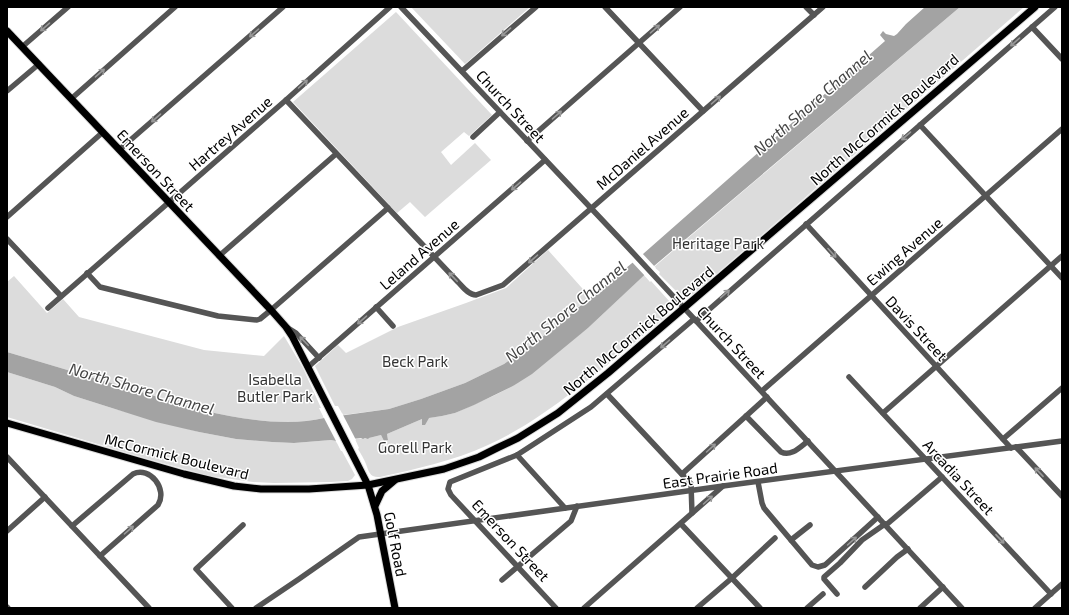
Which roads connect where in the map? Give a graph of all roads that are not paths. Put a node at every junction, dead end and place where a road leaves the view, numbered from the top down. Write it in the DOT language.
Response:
graph roads {
  1 [pos="68,7"];
  2 [pos="175,7"];
  3 [pos="283,7"];
  4 [pos="390,7"];
  5 [pos="401,7"];
  6 [pos="536,7"];
  7 [pos="605,7"];
  8 [pos="680,7"];
  9 [pos="806,7"];
  10 [pos="823,7"];
  11 [pos="1035,7"];
  12 [pos="1055,7"];
  13 [pos="814,15"];
  14 [pos="1032,27"];
  15 [pos="7,30"];
  16 [pos="639,43"];
  17 [pos="22,47"];
  18 [pos="1062,59"];
  19 [pos="38,64"];
  20 [pos="462,71"];
  21 [pos="7,91"];
  22 [pos="71,99"];
  23 [pos="286,100"];
  24 [pos="703,111"];
  25 [pos="500,112"];
  26 [pos="920,125"];
  27 [pos="1062,129"];
  28 [pos="103,132"];
  29 [pos="473,137"];
  30 [pos="528,141"];
  31 [pos="119,150"];
  32 [pos="336,154"];
  33 [pos="546,160"];
  34 [pos="986,196"];
  35 [pos="169,202"];
  36 [pos="388,208"];
  37 [pos="591,208"];
  38 [pos="7,217"];
  39 [pos="806,224"];
  40 [pos="7,239"];
  41 [pos="219,256"];
  42 [pos="1062,256"];
  43 [pos="434,257"];
  44 [pos="1051,266"];
  45 [pos="87,273"];
  46 [pos="1062,278"];
  47 [pos="871,295"];
  48 [pos="61,296"];
  49 [pos="376,307"];
  50 [pos="48,308"];
  51 [pos="684,308"];
  52 [pos="271,310"];
  53 [pos="695,320"];
  54 [pos="393,326"];
  55 [pos="286,327"];
  56 [pos="319,358"];
  57 [pos="936,366"];
  58 [pos="308,367"];
  59 [pos="849,376"];
  60 [pos="1062,388"];
  61 [pos="762,391"];
  62 [pos="607,394"];
  63 [pos="767,397"];
  64 [pos="883,413"];
  65 [pos="746,416"];
  66 [pos="7,423"];
  67 [pos="1003,439"];
  68 [pos="808,441"];
  69 [pos="1062,441"];
  70 [pos="1014,448"];
  71 [pos="517,455"];
  72 [pos="7,457"];
  73 [pos="926,460"];
  74 [pos="836,472"];
  75 [pos="682,474"];
  76 [pos="942,477"];
  77 [pos="398,479"];
  78 [pos="758,482"];
  79 [pos="368,485"];
  80 [pos="723,486"];
  81 [pos="691,491"];
  82 [pos="1062,496"];
  83 [pos="45,497"];
  84 [pos="375,506"];
  85 [pos="578,506"];
  86 [pos="565,508"];
  87 [pos="692,513"];
  88 [pos="878,517"];
  89 [pos="475,521"];
  90 [pos="681,524"];
  91 [pos="243,525"];
  92 [pos="810,525"];
  93 [pos="885,525"];
  94 [pos="72,526"];
  95 [pos="7,531"];
  96 [pos="381,534"];
  97 [pos="775,538"];
  98 [pos="791,540"];
  99 [pos="908,549"];
  100 [pos="100,556"];
  101 [pos="518,567"];
  102 [pos="732,578"];
  103 [pos="502,580"];
  104 [pos="1062,584"];
  105 [pos="865,587"];
  106 [pos="943,587"];
  107 [pos="823,594"];
  108 [pos="837,594"];
  109 [pos="1051,594"];
  110 [pos="149,608"];
  111 [pos="232,608"];
  112 [pos="256,608"];
  113 [pos="395,608"];
  114 [pos="556,608"];
  115 [pos="584,608"];
  116 [pos="697,608"];
  117 [pos="760,608"];
  118 [pos="807,608"];
  119 [pos="920,608"];
  120 [pos="962,608"];
  121 [pos="1035,608"];
  1 -- 17 [label="street, one-way"];
  22 -- 2 [label="street, one-way"];
  3 -- 31 [label="street, one-way"];
  23 -- 4 [label="street, Hartrey Avenue, one-way"];
  5 -- 20 [label="street, Church Street"];
  6 -- 20 [label="street, one-way"];
  7 -- 16 [label="street"];
  16 -- 8 [label="street, one-way"];
  9 -- 13 [label="street"];
  10 -- 13 [label="street, McDaniel Avenue"];
  11 -- 51 [label="main road, North McCormick Boulevard"];
  12 -- 14 [label="street"];
  24 -- 13 [label="street, McDaniel Avenue, one-way"];
  14 -- 18 [label="street"];
  14 -- 26 [label="street, one-way"];
  15 -- 17 [label="main road, Emerson Street"];
  16 -- 24 [label="street"];
  30 -- 16 [label="street, one-way"];
  17 -- 19 [label="main road, Emerson Street"];
  19 -- 21 [label="street"];
  19 -- 22 [label="main road, Emerson Street"];
  20 -- 25 [label="street, Church Street"];
  22 -- 28 [label="main road, Emerson Street"];
  23 -- 32 [label="street"];
  23 -- 35 [label="street, Hartrey Avenue"];
  24 -- 37 [label="street, McDaniel Avenue"];
  25 -- 29 [label="street"];
  25 -- 30 [label="street, Church Street"];
  26 -- 34 [label="street"];
  26 -- 39 [label="street, one-way"];
  27 -- 34 [label="street, Ewing Avenue"];
  28 -- 31 [label="main road, Emerson Street"];
  28 -- 38 [label="street"];
  30 -- 33 [label="street, Church Street"];
  31 -- 35 [label="main road, Emerson Street"];
  32 -- 36 [label="street"];
  32 -- 41 [label="street"];
  33 -- 37 [label="street, Church Street"];
  33 -- 43 [label="street, Leland Avenue, one-way"];
  34 -- 44 [label="street"];
  34 -- 47 [label="street, Ewing Avenue"];
  35 -- 41 [label="main road, Emerson Street"];
  35 -- 45 [label="street, Hartrey Avenue"];
  36 -- 43 [label="street"];
  36 -- 52 [label="street"];
  37 -- 43 [label="street, McDaniel Avenue, one-way"];
  37 -- 51 [label="street, Church Street"];
  39 -- 47 [label="street, Davis Street, one-way"];
  53 -- 39 [label="street, one-way"];
  40 -- 48 [label="street"];
  41 -- 52 [label="main road, Emerson Street"];
  42 -- 44 [label="street"];
  43 -- 49 [label="street, Leland Avenue"];
  44 -- 46 [label="street"];
  44 -- 57 [label="street"];
  45 -- 48 [label="street, Hartrey Avenue"];
  45 -- 52 [label="street"];
  47 -- 57 [label="street, Davis Street"];
  47 -- 61 [label="street, Ewing Avenue"];
  48 -- 50 [label="street, Hartrey Avenue"];
  49 -- 54 [label="street"];
  49 -- 56 [label="street, Leland Avenue, one-way"];
  51 -- 53 [label="street, Church Street"];
  51 -- 77 [label="main road, North McCormick Boulevard"];
  52 -- 55 [label="main road, Emerson Street"];
  53 -- 61 [label="street, Church Street"];
  53 -- 62 [label="street, one-way"];
  56 -- 55 [label="street, Emerson Street, one-way"];
  55 -- 58 [label="main road, Emerson Street"];
  56 -- 58 [label="street, Leland Avenue"];
  57 -- 64 [label="street"];
  57 -- 67 [label="street, Davis Street"];
  58 -- 79 [label="main road, Emerson Street"];
  59 -- 64 [label="street, Arcadia Street"];
  60 -- 67 [label="street"];
  61 -- 63 [label="street, Church Street"];
  62 -- 71 [label="street"];
  62 -- 75 [label="street"];
  63 -- 65 [label="street"];
  63 -- 68 [label="street, Church Street"];
  64 -- 73 [label="street, Arcadia Street"];
  65 -- 68 [label="street"];
  75 -- 65 [label="street, one-way"];
  66 -- 79 [label="main road, McCormick Boulevard"];
  67 -- 70 [label="street, Davis Street"];
  68 -- 74 [label="street, Church Street"];
  69 -- 70 [label="street, East Prairie Road"];
  70 -- 73 [label="street, East Prairie Road"];
  82 -- 70 [label="street, Davis Street, one-way"];
  71 -- 86 [label="street"];
  71 -- 89 [label="street, Emerson Street"];
  72 -- 83 [label="street"];
  73 -- 74 [label="street, East Prairie Road"];
  73 -- 76 [label="street, Arcadia Street"];
  74 -- 78 [label="street, East Prairie Road"];
  74 -- 88 [label="street, Church Street"];
  75 -- 81 [label="street"];
  76 -- 93 [label="street"];
  76 -- 109 [label="street, Arcadia Street, one-way"];
  77 -- 79 [label="main road, North McCormick Boulevard"];
  77 -- 84 [label="main road"];
  78 -- 80 [label="street, East Prairie Road"];
  78 -- 98 [label="street"];
  79 -- 84 [label="main road, Golf Road"];
  80 -- 81 [label="street, East Prairie Road"];
  87 -- 80 [label="street, one-way"];
  81 -- 85 [label="street, East Prairie Road"];
  81 -- 87 [label="street"];
  83 -- 94 [label="street"];
  83 -- 95 [label="street"];
  84 -- 96 [label="main road, Golf Road"];
  85 -- 86 [label="street, East Prairie Road"];
  85 -- 101 [label="street"];
  86 -- 89 [label="street, East Prairie Road"];
  87 -- 90 [label="street"];
  88 -- 93 [label="street, Church Street"];
  98 -- 88 [label="street, one-way"];
  89 -- 96 [label="street, East Prairie Road"];
  89 -- 101 [label="street, Emerson Street"];
  90 -- 102 [label="street"];
  90 -- 115 [label="street"];
  91 -- 111 [label="street"];
  92 -- 98 [label="street"];
  93 -- 99 [label="street, Church Street"];
  93 -- 108 [label="street"];
  94 -- 100 [label="street"];
  100 -- 94 [label="street, one-way"];
  96 -- 112 [label="street"];
  96 -- 113 [label="main road, Golf Road"];
  97 -- 102 [label="street"];
  99 -- 105 [label="street"];
  99 -- 106 [label="street, Church Street"];
  100 -- 110 [label="street"];
  101 -- 103 [label="street"];
  101 -- 114 [label="street, Emerson Street"];
  102 -- 116 [label="street"];
  102 -- 117 [label="street"];
  104 -- 109 [label="street"];
  106 -- 119 [label="street"];
  106 -- 120 [label="street, Church Street"];
  107 -- 118 [label="street"];
  109 -- 121 [label="street"];
}
